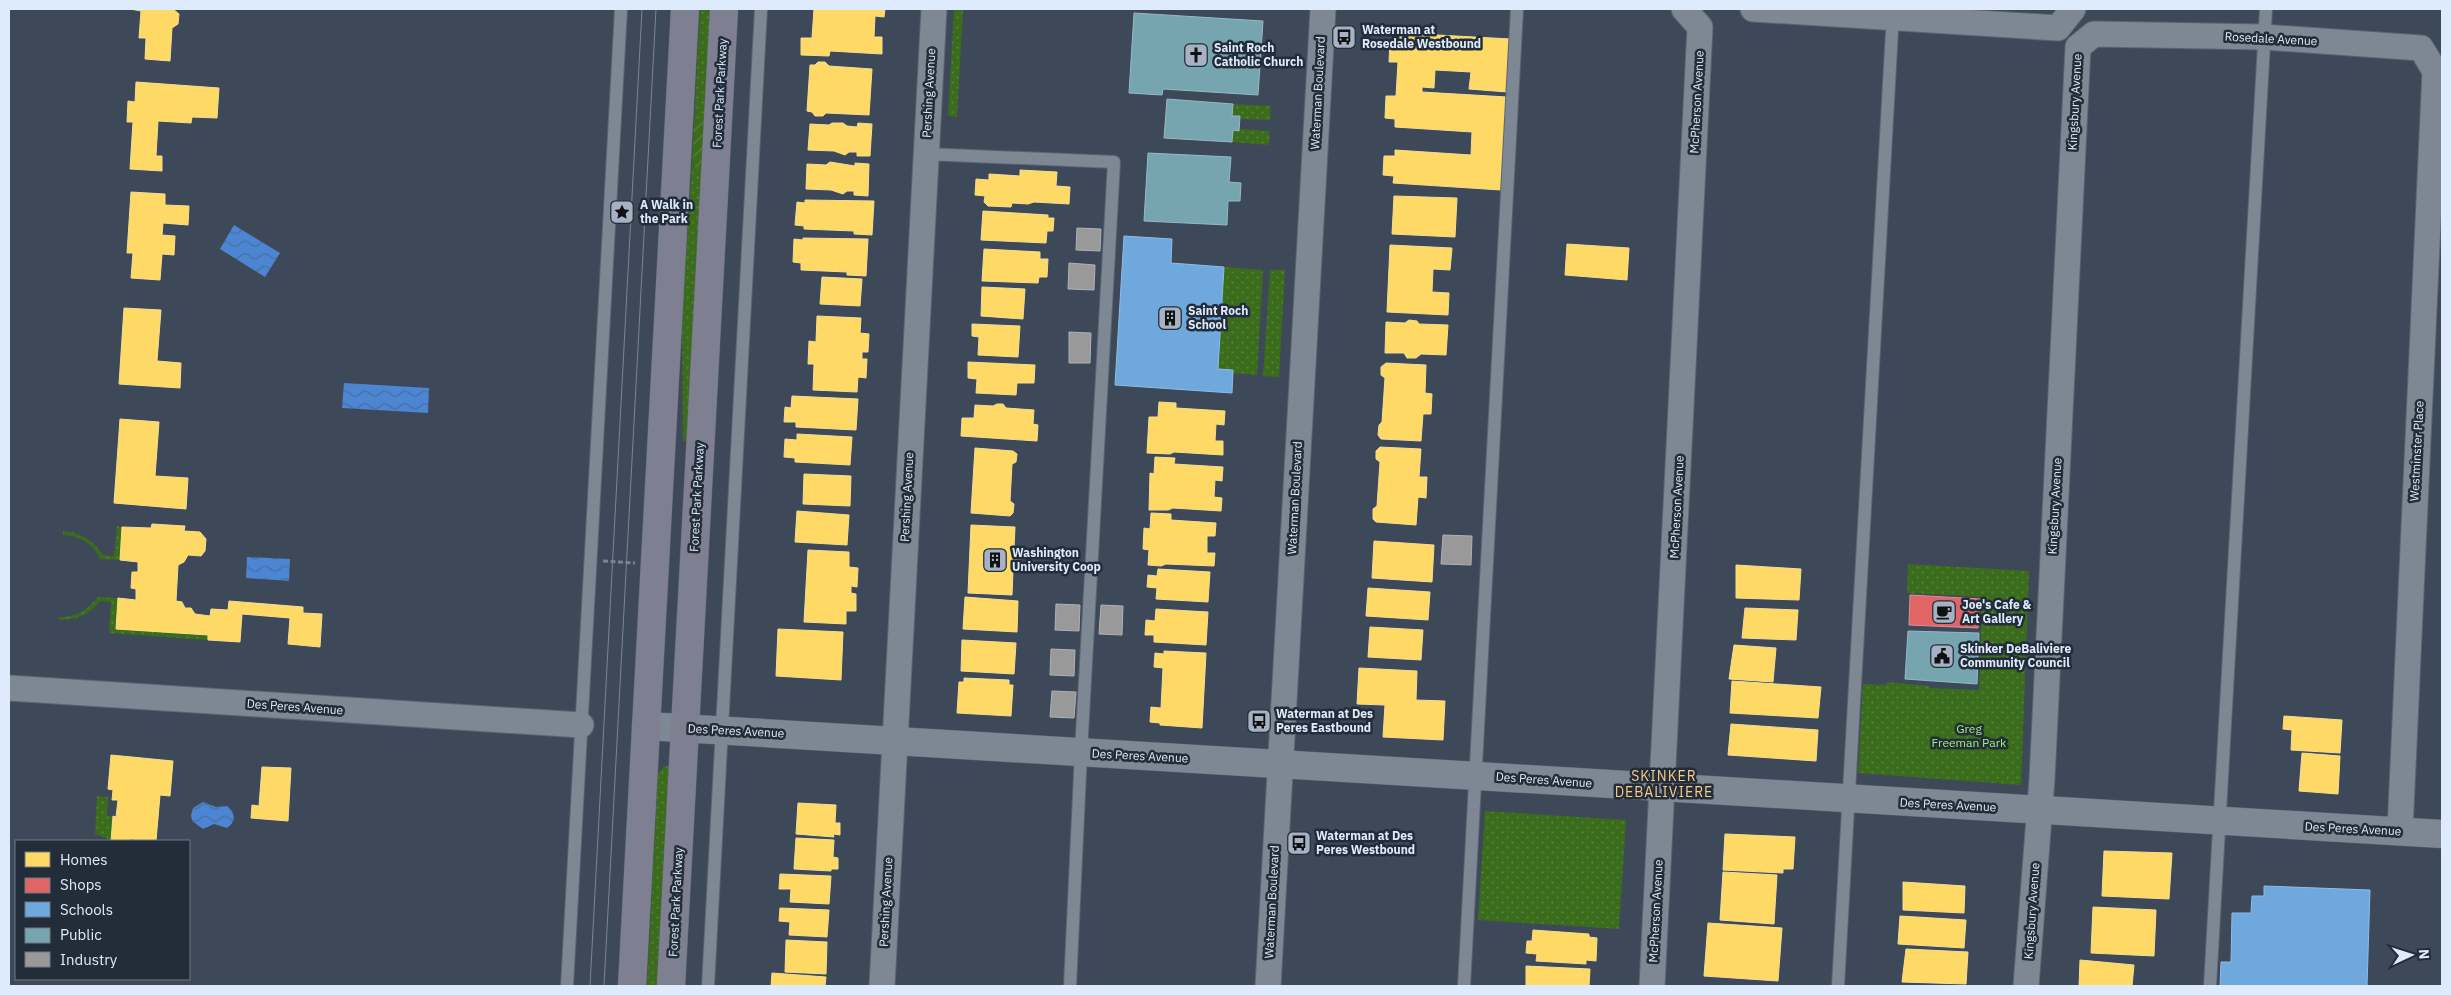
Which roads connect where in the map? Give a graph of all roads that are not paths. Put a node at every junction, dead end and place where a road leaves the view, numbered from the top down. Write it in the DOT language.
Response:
graph roads {
  1 [pos="621,9"];
  2 [pos="685,9"];
  3 [pos="724,9"];
  4 [pos="761,9"];
  5 [pos="934,9"];
  6 [pos="1323,9"];
  7 [pos="1517,9"];
  8 [pos="1753,9"];
  9 [pos="2266,9"];
  10 [pos="1893,13"];
  11 [pos="1692,18"];
  12 [pos="2065,18"];
  13 [pos="2094,34"];
  14 [pos="2264,37"];
  15 [pos="2435,71"];
  16 [pos="926,154"];
  17 [pos="9,688"];
  18 [pos="581,725"];
  19 [pos="646,726"];
  20 [pos="685,728"];
  21 [pos="722,730"];
  22 [pos="894,740"];
  23 [pos="1081,752"];
  24 [pos="1280,764"];
  25 [pos="1476,776"];
  26 [pos="1663,788"];
  27 [pos="1848,798"];
  28 [pos="2040,810"];
  29 [pos="2218,821"];
  30 [pos="2400,832"];
  31 [pos="2442,834"];
  32 [pos="567,986"];
  33 [pos="632,986"];
  34 [pos="671,986"];
  35 [pos="708,986"];
  36 [pos="882,986"];
  37 [pos="1070,986"];
  38 [pos="1268,986"];
  39 [pos="1464,986"];
  40 [pos="1652,986"];
  41 [pos="1838,986"];
  42 [pos="2026,986"];
  43 [pos="2210,986"];
  1 -- 18 [label="lane"];
  2 -- 19 [label="main road"];
  3 -- 20 [label="main road, Forest Park Parkway"];
  4 -- 21 [label="lane"];
  5 -- 16 [label="street, Pershing Avenue"];
  6 -- 24 [label="street, Waterman Boulevard"];
  7 -- 25 [label="lane"];
  8 -- 10 [label="street"];
  9 -- 14 [label="lane"];
  10 -- 12 [label="street"];
  10 -- 27 [label="lane"];
  11 -- 26 [label="street, McPherson Avenue"];
  13 -- 14 [label="street, Rosedale Avenue"];
  13 -- 28 [label="street, Kingsbury Avenue"];
  14 -- 15 [label="street, Rosedale Avenue"];
  14 -- 29 [label="lane"];
  15 -- 30 [label="street, Westminster Place"];
  16 -- 22 [label="street, Pershing Avenue"];
  16 -- 23 [label="lane"];
  17 -- 18 [label="street, Des Peres Avenue"];
  18 -- 32 [label="lane"];
  19 -- 20 [label="street, Des Peres Avenue"];
  19 -- 33 [label="main road"];
  20 -- 21 [label="street, Des Peres Avenue"];
  20 -- 34 [label="main road, Forest Park Parkway"];
  21 -- 22 [label="street, Des Peres Avenue"];
  21 -- 35 [label="lane"];
  22 -- 23 [label="street, Des Peres Avenue"];
  22 -- 36 [label="street, Pershing Avenue"];
  23 -- 24 [label="street, Des Peres Avenue"];
  23 -- 37 [label="lane"];
  24 -- 25 [label="street, Des Peres Avenue"];
  24 -- 38 [label="street, Waterman Boulevard"];
  25 -- 26 [label="street, Des Peres Avenue"];
  25 -- 39 [label="lane"];
  26 -- 27 [label="street, Des Peres Avenue"];
  26 -- 40 [label="street, McPherson Avenue"];
  27 -- 28 [label="street, Des Peres Avenue"];
  27 -- 41 [label="lane"];
  28 -- 29 [label="street, Des Peres Avenue"];
  28 -- 42 [label="street, Kingsbury Avenue"];
  29 -- 30 [label="street, Des Peres Avenue"];
  29 -- 43 [label="lane"];
  30 -- 31 [label="street, Des Peres Avenue"];
}
